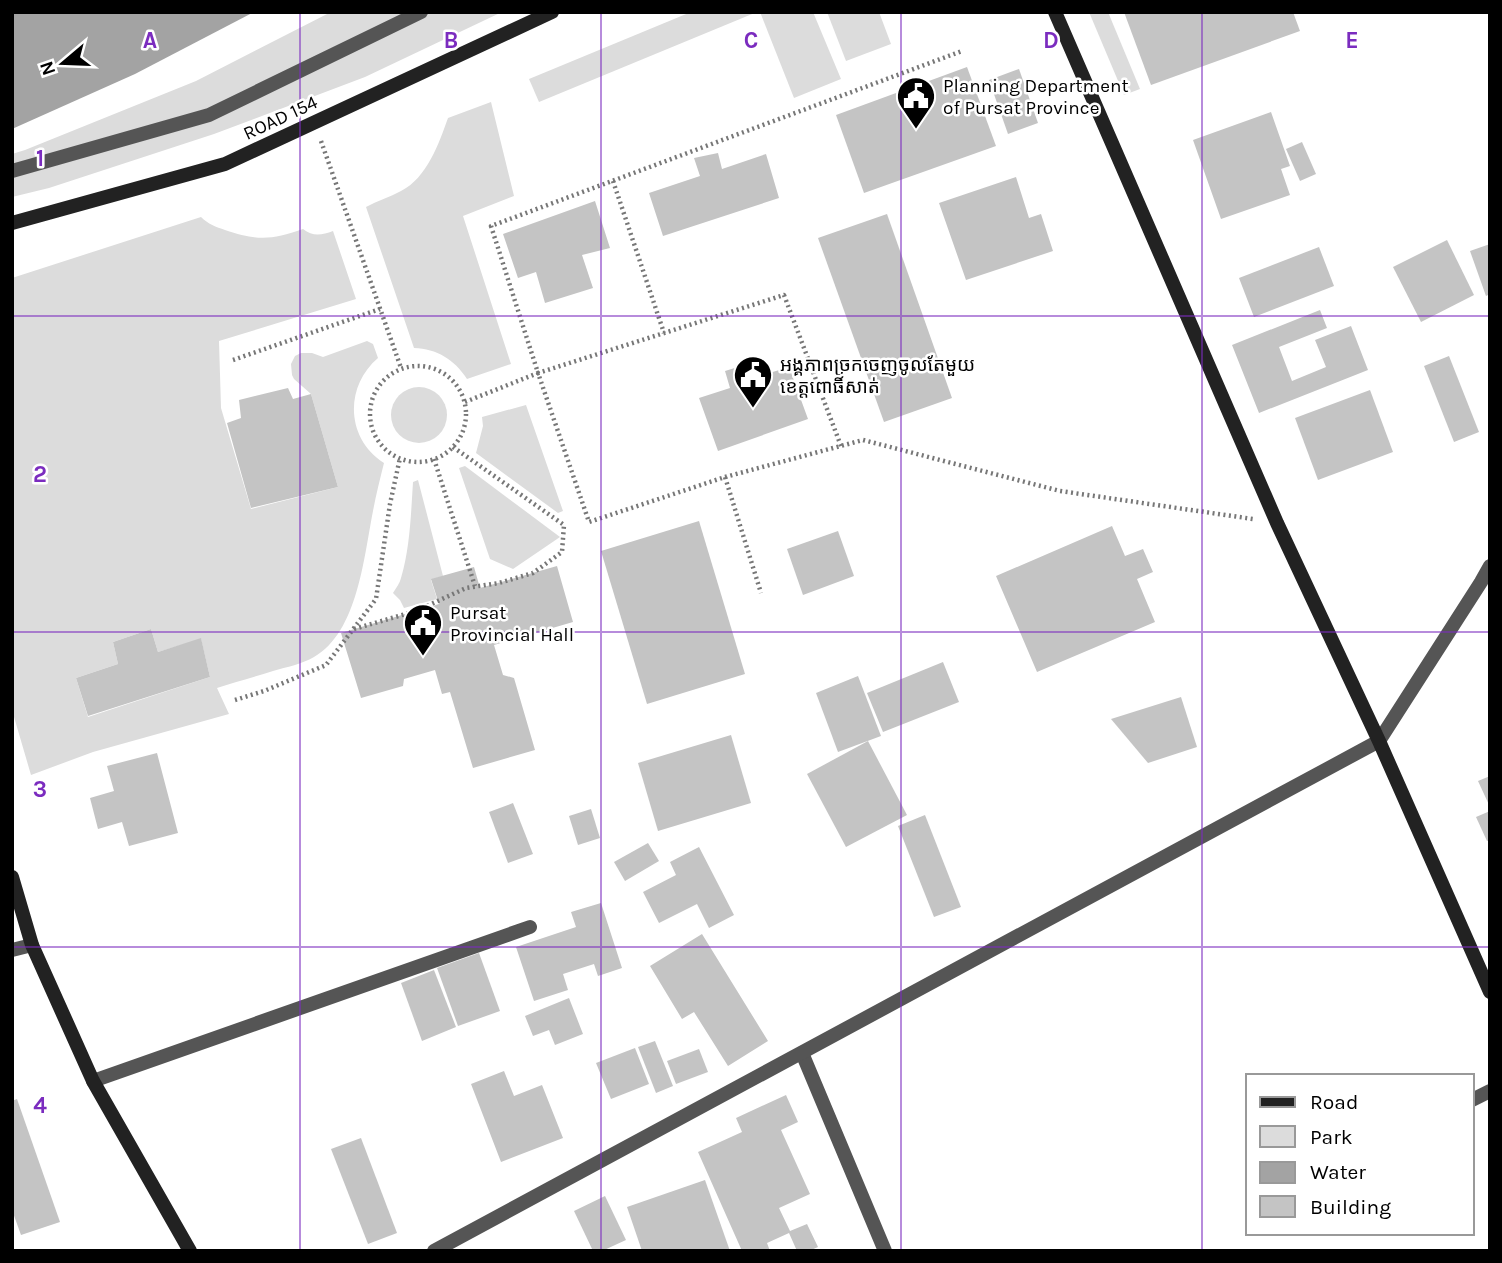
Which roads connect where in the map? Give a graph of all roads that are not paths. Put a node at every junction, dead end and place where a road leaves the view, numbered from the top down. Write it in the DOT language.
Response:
graph roads {
  1 [pos="421,12"];
  2 [pos="552,12"];
  3 [pos="1055,12"];
  4 [pos="12,171"];
  5 [pos="12,223"];
  6 [pos="1490,566"];
  7 [pos="1379,741"];
  8 [pos="12,877"];
  9 [pos="530,927"];
  10 [pos="33,946"];
  11 [pos="12,950"];
  12 [pos="1490,992"];
  13 [pos="802,1054"];
  14 [pos="93,1081"];
  15 [pos="1490,1091"];
  16 [pos="1474,1099"];
  17 [pos="190,1251"];
  18 [pos="434,1251"];
  19 [pos="885,1251"];
  1 -- 4 [label="street"];
  2 -- 5 [label="street, ROAD 154"];
  3 -- 7 [label="street"];
  6 -- 7 [label="street"];
  7 -- 12 [label="street"];
  7 -- 13 [label="street"];
  8 -- 10 [label="street"];
  9 -- 14 [label="street"];
  10 -- 11 [label="street"];
  10 -- 14 [label="street"];
  13 -- 18 [label="street"];
  13 -- 19 [label="street"];
  14 -- 17 [label="street"];
  15 -- 16 [label="street"];
}
